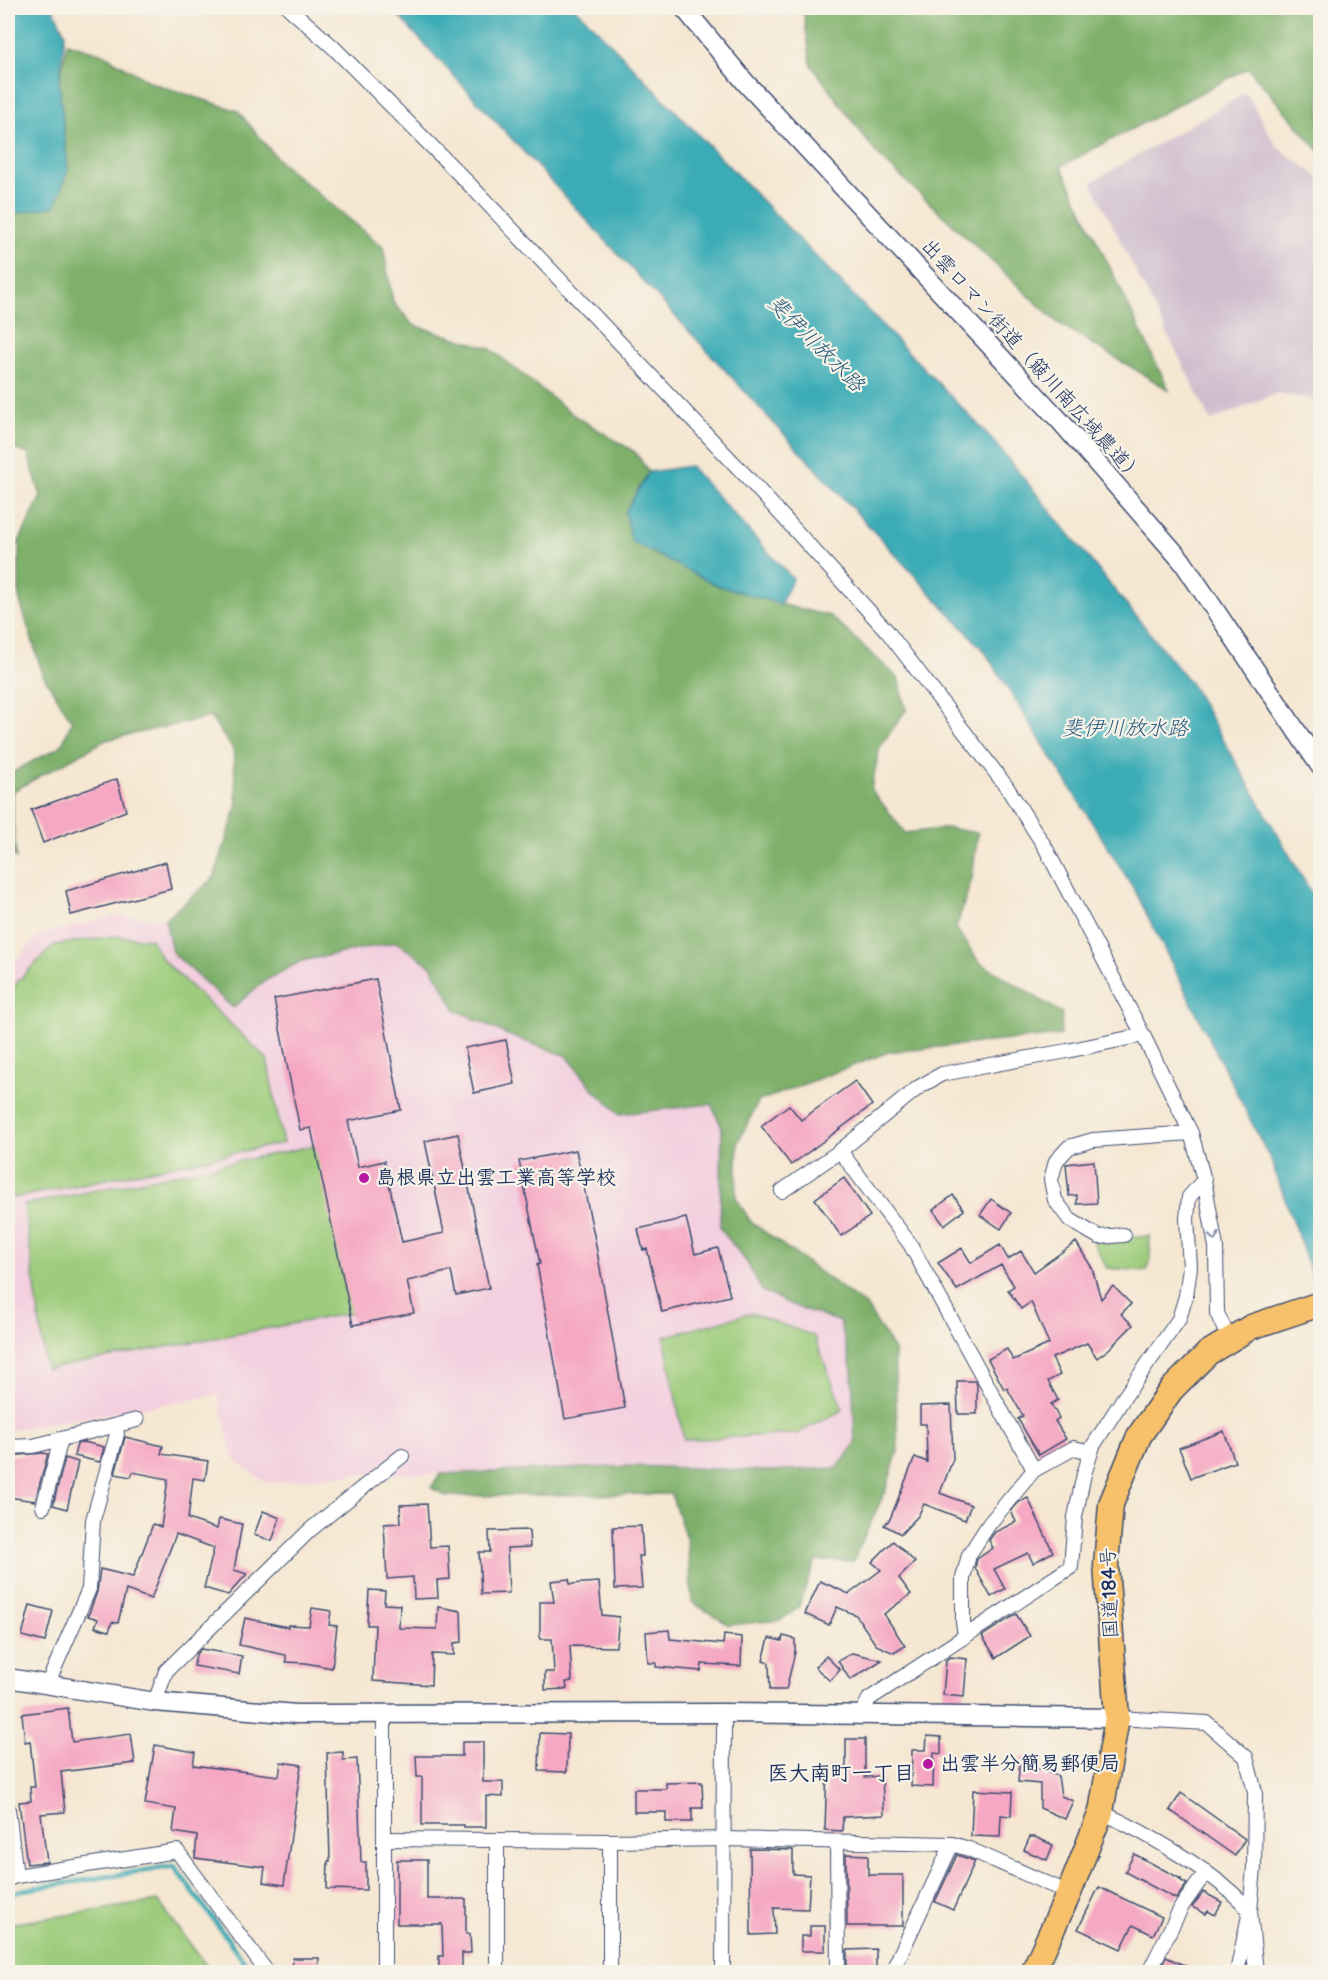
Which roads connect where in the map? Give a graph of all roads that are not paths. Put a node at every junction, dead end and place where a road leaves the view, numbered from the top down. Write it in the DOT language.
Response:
graph roads {
  1 [pos="289,8"];
  2 [pos="684,8"];
  3 [pos="1320,766"];
  4 [pos="1143,1035"];
  5 [pos="1191,1133"];
  6 [pos="840,1151"];
  7 [pos="1204,1180"];
  8 [pos="782,1191"];
  9 [pos="1124,1235"];
  10 [pos="1320,1304"];
  11 [pos="1229,1339"];
  12 [pos="137,1420"];
  13 [pos="115,1426"];
  14 [pos="61,1439"];
  15 [pos="8,1448"];
  16 [pos="1091,1452"];
  17 [pos="402,1456"];
  18 [pos="1034,1470"];
  19 [pos="43,1507"];
  20 [pos="965,1636"];
  21 [pos="8,1678"];
  22 [pos="48,1683"];
  23 [pos="155,1702"];
  24 [pos="724,1713"];
  25 [pos="384,1714"];
  26 [pos="861,1715"];
  27 [pos="1117,1718"];
  28 [pos="8,1809"];
  29 [pos="1101,1812"];
  30 [pos="384,1839"];
  31 [pos="723,1839"];
  32 [pos="497,1841"];
  33 [pos="610,1841"];
  34 [pos="837,1842"];
  35 [pos="952,1844"];
  36 [pos="1206,1872"];
  37 [pos="12,1877"];
  38 [pos="1069,1893"];
  39 [pos="1250,1911"];
  40 [pos="267,1972"];
  41 [pos="384,1972"];
  42 [pos="497,1972"];
  43 [pos="610,1972"];
  44 [pos="723,1972"];
  45 [pos="838,1972"];
  46 [pos="892,1972"];
  47 [pos="1033,1972"];
  48 [pos="1149,1972"];
  49 [pos="1237,1972"];
  50 [pos="1256,1972"];
  1 -- 4 [label="street"];
  2 -- 3 [label="street, 出雲ロマン街道（簸川南広域農道）"];
  4 -- 5 [label="street"];
  4 -- 6 [label="street"];
  5 -- 7 [label="street"];
  5 -- 9 [label="street"];
  6 -- 8 [label="street"];
  6 -- 18 [label="street"];
  7 -- 11 [label="street, one-way"];
  7 -- 16 [label="street"];
  10 -- 11 [label="highway, 国道184号"];
  11 -- 27 [label="highway, 国道184号"];
  12 -- 13 [label="street"];
  13 -- 14 [label="street"];
  13 -- 22 [label="street"];
  14 -- 15 [label="street"];
  14 -- 19 [label="street"];
  16 -- 18 [label="street"];
  16 -- 20 [label="street"];
  17 -- 23 [label="street"];
  18 -- 20 [label="street"];
  20 -- 26 [label="street"];
  21 -- 22 [label="street"];
  22 -- 23 [label="street"];
  23 -- 25 [label="street"];
  24 -- 25 [label="street"];
  24 -- 26 [label="street"];
  24 -- 31 [label="street"];
  25 -- 30 [label="street"];
  26 -- 27 [label="street"];
  27 -- 29 [label="highway, 国道184号"];
  27 -- 39 [label="street"];
  28 -- 37 [label="street"];
  29 -- 36 [label="street"];
  29 -- 38 [label="highway, 国道184号"];
  30 -- 32 [label="street"];
  30 -- 41 [label="street"];
  31 -- 33 [label="street"];
  31 -- 34 [label="street"];
  31 -- 44 [label="street"];
  32 -- 33 [label="street"];
  32 -- 42 [label="street"];
  33 -- 43 [label="street"];
  34 -- 35 [label="street"];
  34 -- 45 [label="street"];
  35 -- 38 [label="street"];
  35 -- 46 [label="street"];
  36 -- 39 [label="street"];
  36 -- 48 [label="street"];
  37 -- 40 [label="street"];
  38 -- 47 [label="highway, 国道184号"];
  39 -- 49 [label="street"];
  39 -- 50 [label="street"];
}
